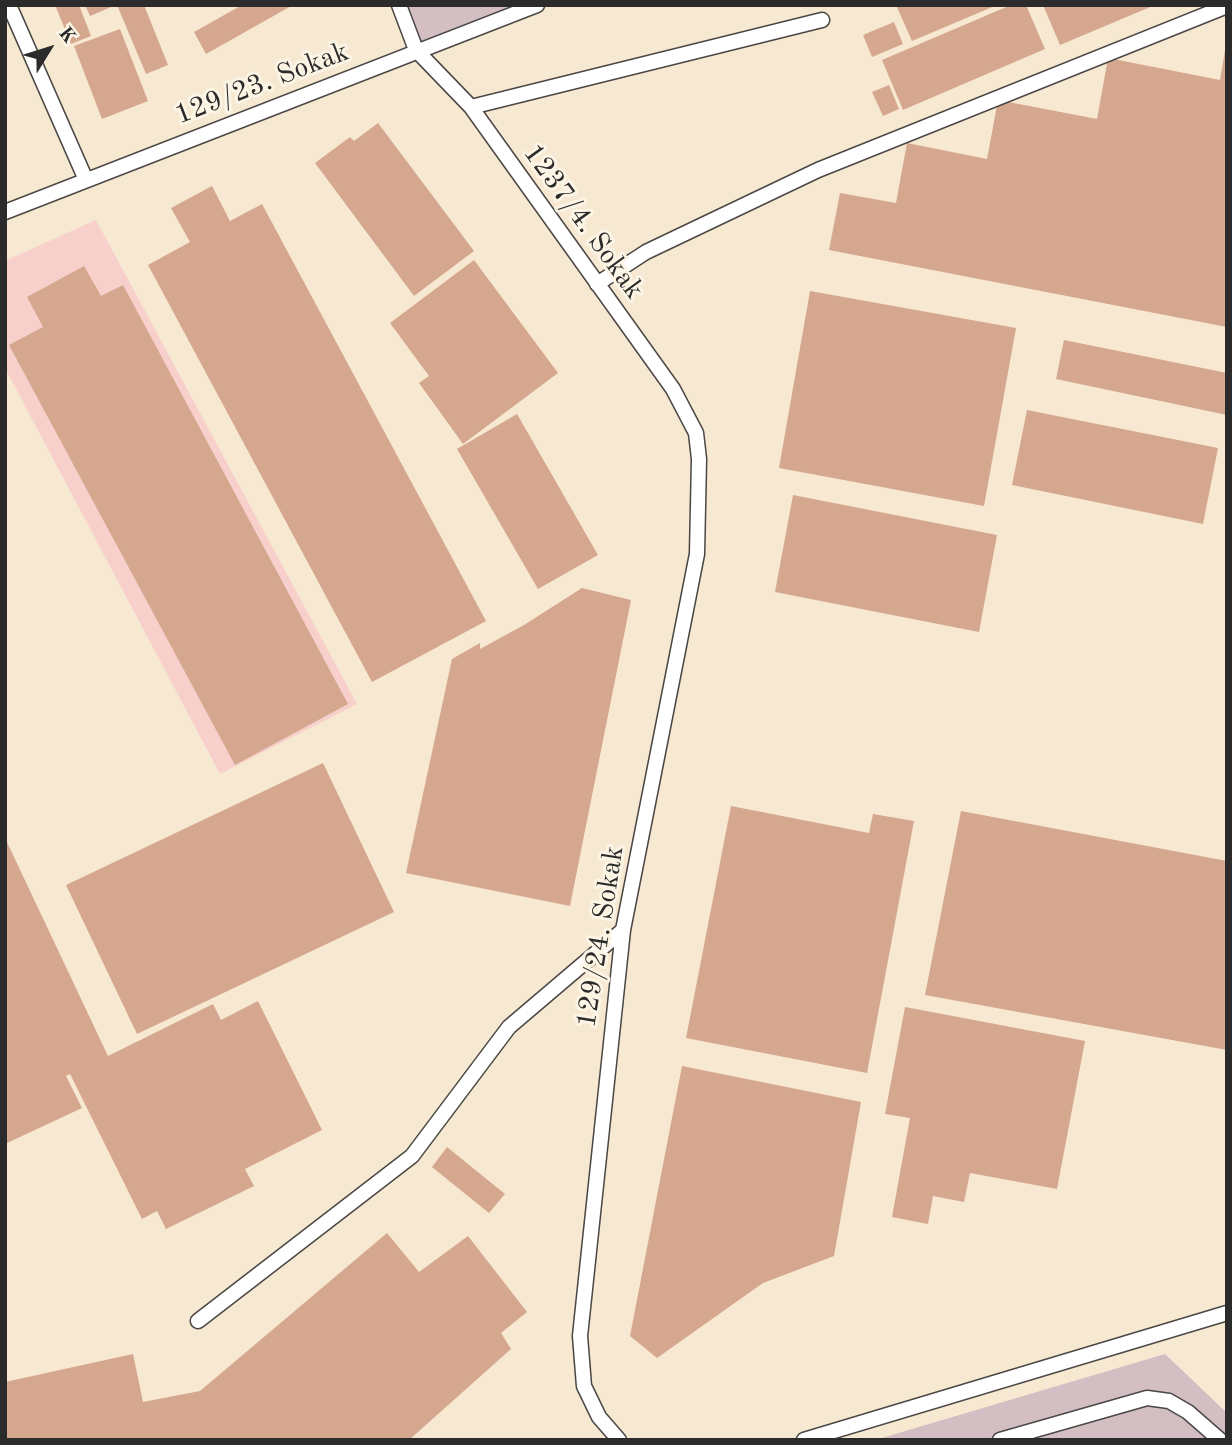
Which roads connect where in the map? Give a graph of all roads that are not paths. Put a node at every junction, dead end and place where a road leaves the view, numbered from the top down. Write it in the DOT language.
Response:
graph roads {
  1 [pos="9,5"];
  2 [pos="399,5"];
  3 [pos="537,5"];
  4 [pos="1227,6"];
  5 [pos="822,20"];
  6 [pos="416,50"];
  7 [pos="471,107"];
  8 [pos="86,180"];
  9 [pos="5,212"];
  10 [pos="597,284"];
  11 [pos="696,433"];
  12 [pos="623,930"];
  13 [pos="1227,1313"];
  14 [pos="198,1321"];
  15 [pos="619,1440"];
  16 [pos="804,1440"];
  17 [pos="1000,1440"];
  18 [pos="1220,1440"];
  1 -- 8 [label="lane"];
  2 -- 6 [label="lane"];
  3 -- 6 [label="lane, 129/23. Sokak"];
  4 -- 10 [label="lane"];
  5 -- 7 [label="lane"];
  6 -- 7 [label="lane, 1237/4. Sokak"];
  6 -- 8 [label="lane, 129/23. Sokak"];
  7 -- 10 [label="lane, 1237/4. Sokak"];
  8 -- 9 [label="lane, 129/23. Sokak"];
  10 -- 11 [label="lane, 1237/4. Sokak"];
  11 -- 12 [label="lane, 129/24. Sokak"];
  12 -- 14 [label="lane"];
  12 -- 15 [label="lane, 129/24. Sokak"];
  13 -- 16 [label="lane"];
  17 -- 18 [label="lane"];
}
